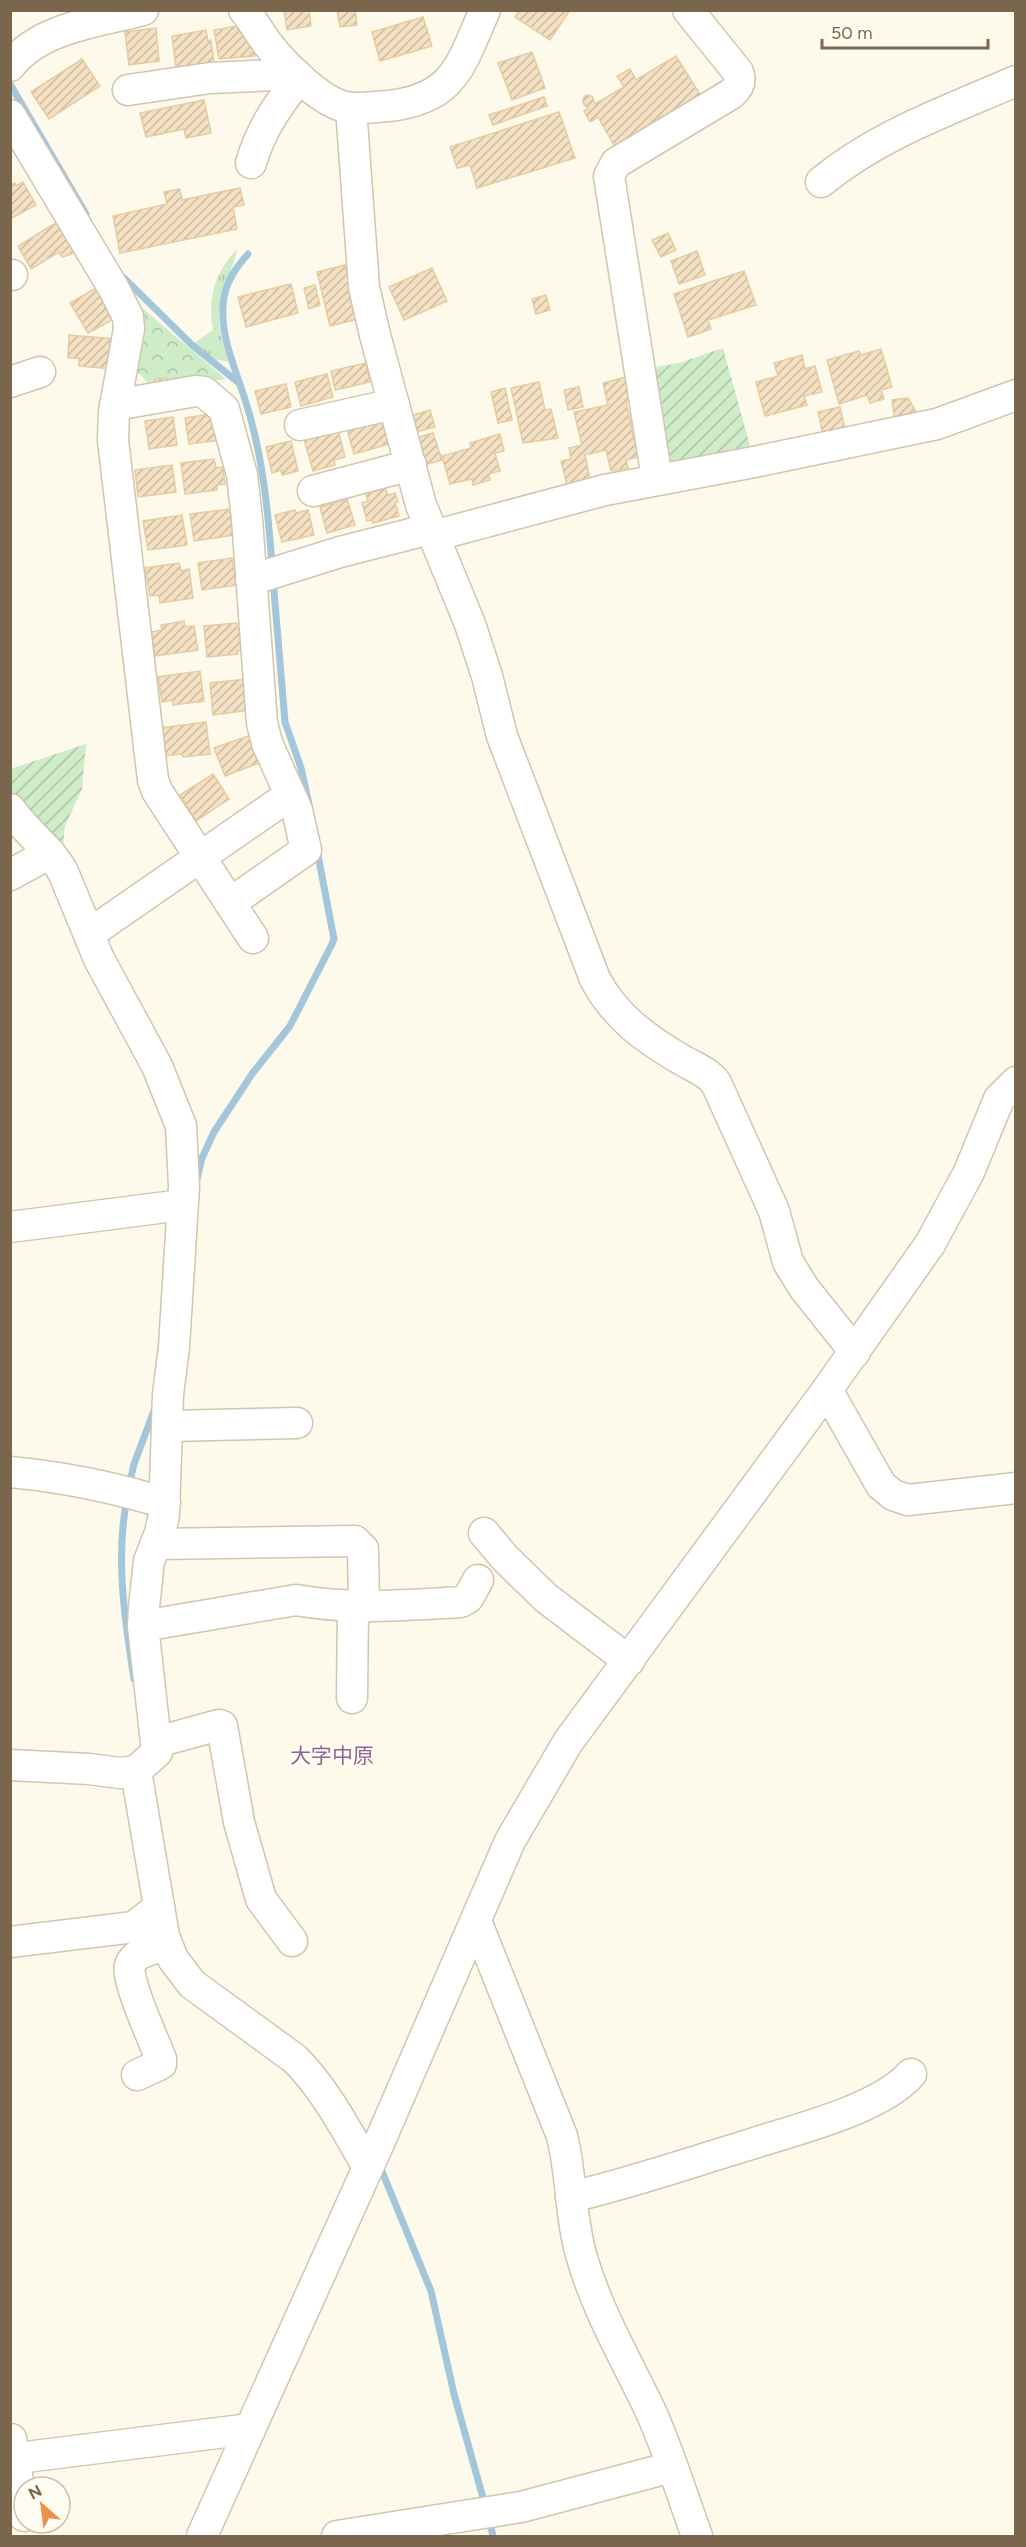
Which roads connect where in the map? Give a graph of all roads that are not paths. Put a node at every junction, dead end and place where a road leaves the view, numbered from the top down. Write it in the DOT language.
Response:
graph roads {
  1 [pos="143,10"];
  2 [pos="244,10"];
  3 [pos="485,10"];
  4 [pos="688,10"];
  5 [pos="105,15"];
  6 [pos="13,59"];
  7 [pos="298,76"];
  8 [pos="1016,81"];
  9 [pos="129,90"];
  10 [pos="351,108"];
  11 [pos="10,115"];
  12 [pos="251,163"];
  13 [pos="821,182"];
  14 [pos="40,372"];
  15 [pos="10,382"];
  16 [pos="1016,395"];
  17 [pos="394,404"];
  18 [pos="116,405"];
  19 [pos="300,425"];
  20 [pos="411,465"];
  21 [pos="657,479"];
  22 [pos="313,490"];
  23 [pos="431,532"];
  24 [pos="251,580"];
  25 [pos="290,795"];
  26 [pos="10,809"];
  27 [pos="50,853"];
  28 [pos="200,859"];
  29 [pos="10,875"];
  30 [pos="230,903"];
  31 [pos="89,934"];
  32 [pos="253,938"];
  33 [pos="1016,1082"];
  34 [pos="182,1205"];
  35 [pos="10,1227"];
  36 [pos="855,1352"];
  37 [pos="827,1390"];
  38 [pos="297,1423"];
  39 [pos="168,1426"];
  40 [pos="10,1472"];
  41 [pos="1016,1488"];
  42 [pos="165,1503"];
  43 [pos="484,1533"];
  44 [pos="156,1544"];
  45 [pos="478,1580"];
  46 [pos="358,1606"];
  47 [pos="143,1626"];
  48 [pos="629,1661"];
  49 [pos="352,1698"];
  50 [pos="157,1742"];
  51 [pos="10,1765"];
  52 [pos="136,1771"];
  53 [pos="159,1907"];
  54 [pos="476,1921"];
  55 [pos="292,1941"];
  56 [pos="10,1942"];
  57 [pos="167,1946"];
  58 [pos="911,2073"];
  59 [pos="137,2074"];
  60 [pos="373,2155"];
  61 [pos="571,2197"];
  62 [pos="250,2429"];
  63 [pos="12,2452"];
  64 [pos="672,2467"];
  65 [pos="16,2475"];
  66 [pos="202,2536"];
  67 [pos="338,2536"];
  68 [pos="697,2536"];
  1 -- 5 [label="street"];
  2 -- 7 [label="street"];
  3 -- 10 [label="street"];
  4 -- 21 [label="street"];
  5 -- 6 [label="street"];
  7 -- 9 [label="street"];
  7 -- 10 [label="street"];
  7 -- 12 [label="street"];
  8 -- 13 [label="street"];
  10 -- 17 [label="street"];
  11 -- 18 [label="street"];
  14 -- 15 [label="street"];
  16 -- 21 [label="street"];
  17 -- 19 [label="street"];
  17 -- 20 [label="street"];
  18 -- 24 [label="street"];
  18 -- 28 [label="street"];
  20 -- 22 [label="street"];
  20 -- 23 [label="street"];
  21 -- 23 [label="street"];
  23 -- 24 [label="street"];
  23 -- 36 [label="street"];
  24 -- 25 [label="street"];
  25 -- 28 [label="street"];
  25 -- 30 [label="street"];
  26 -- 27 [label="street"];
  27 -- 29 [label="street"];
  27 -- 31 [label="street"];
  28 -- 30 [label="street"];
  28 -- 31 [label="street"];
  30 -- 32 [label="street"];
  31 -- 34 [label="street"];
  33 -- 36 [label="street"];
  34 -- 35 [label="street"];
  34 -- 39 [label="street"];
  36 -- 37 [label="street"];
  37 -- 41 [label="street"];
  37 -- 48 [label="street"];
  38 -- 39 [label="street"];
  39 -- 42 [label="street"];
  40 -- 42 [label="street"];
  42 -- 44 [label="street"];
  43 -- 48 [label="street"];
  44 -- 46 [label="street"];
  44 -- 47 [label="street"];
  45 -- 46 [label="street"];
  46 -- 47 [label="street"];
  46 -- 49 [label="street"];
  47 -- 50 [label="street"];
  48 -- 54 [label="street"];
  50 -- 52 [label="street"];
  50 -- 55 [label="street"];
  51 -- 52 [label="street"];
  52 -- 53 [label="street"];
  53 -- 56 [label="street"];
  53 -- 57 [label="street"];
  54 -- 60 [label="street"];
  54 -- 61 [label="street"];
  57 -- 59 [label="street"];
  57 -- 60 [label="street"];
  58 -- 61 [label="street"];
  60 -- 62 [label="street"];
  61 -- 64 [label="street"];
  62 -- 63 [label="street"];
  62 -- 66 [label="street"];
  63 -- 65 [label="street"];
  64 -- 67 [label="street"];
  64 -- 68 [label="street"];
}
